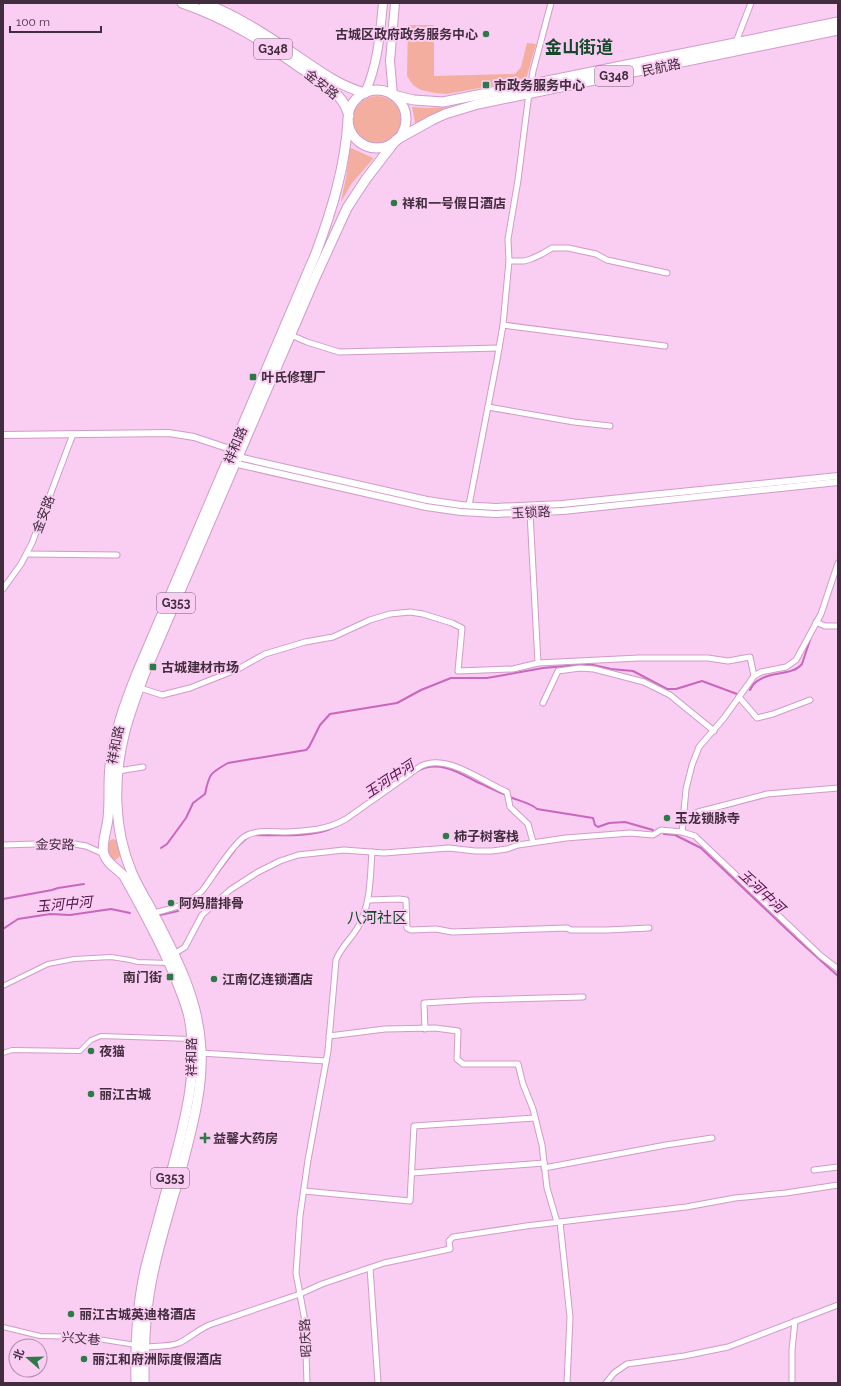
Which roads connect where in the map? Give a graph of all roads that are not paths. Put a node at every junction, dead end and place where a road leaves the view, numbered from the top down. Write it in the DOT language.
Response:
graph roads {
  1 [pos="182,3"];
  2 [pos="204,3"];
  3 [pos="383,3"];
  4 [pos="396,3"];
  5 [pos="551,3"];
  6 [pos="751,3"];
  7 [pos="838,22"];
  8 [pos="838,30"];
  9 [pos="736,42"];
  10 [pos="530,89"];
  11 [pos="365,93"];
  12 [pos="393,95"];
  13 [pos="349,118"];
  14 [pos="396,140"];
  15 [pos="509,261"];
  16 [pos="667,273"];
  17 [pos="503,325"];
  18 [pos="290,335"];
  19 [pos="665,346"];
  20 [pos="499,348"];
  21 [pos="488,407"];
  22 [pos="610,426"];
  23 [pos="73,434"];
  24 [pos="3,435"];
  25 [pos="233,457"];
  26 [pos="838,476"];
  27 [pos="838,482"];
  28 [pos="470,505"];
  29 [pos="530,513"];
  30 [pos="27,554"];
  31 [pos="117,555"];
  32 [pos="838,563"];
  33 [pos="3,589"];
  34 [pos="816,622"];
  35 [pos="838,626"];
  36 [pos="538,663"];
  37 [pos="754,676"];
  38 [pos="140,688"];
  39 [pos="739,697"];
  40 [pos="810,700"];
  41 [pos="543,703"];
  42 [pos="714,731"];
  43 [pos="143,767"];
  44 [pos="118,771"];
  45 [pos="838,788"];
  46 [pos="683,820"];
  47 [pos="682,832"];
  48 [pos="121,835"];
  49 [pos="105,837"];
  50 [pos="533,842"];
  51 [pos="3,845"];
  52 [pos="372,852"];
  53 [pos="104,854"];
  54 [pos="127,858"];
  55 [pos="114,866"];
  56 [pos="368,900"];
  57 [pos="153,913"];
  58 [pos="649,928"];
  59 [pos="174,954"];
  60 [pos="170,963"];
  61 [pos="838,969"];
  62 [pos="3,986"];
  63 [pos="583,997"];
  64 [pos="425,1029"];
  65 [pos="330,1036"];
  66 [pos="192,1039"];
  67 [pos="3,1053"];
  68 [pos="201,1053"];
  69 [pos="326,1061"];
  70 [pos="535,1118"];
  71 [pos="712,1138"];
  72 [pos="544,1166"];
  73 [pos="838,1167"];
  74 [pos="814,1170"];
  75 [pos="412,1173"];
  76 [pos="838,1185"];
  77 [pos="304,1191"];
  78 [pos="558,1222"];
  79 [pos="370,1268"];
  80 [pos="300,1294"];
  81 [pos="838,1305"];
  82 [pos="795,1321"];
  83 [pos="3,1327"];
  84 [pos="140,1346"];
  85 [pos="136,1383"];
  86 [pos="144,1383"];
  87 [pos="307,1383"];
  88 [pos="378,1383"];
  89 [pos="567,1383"];
  90 [pos="606,1383"];
  91 [pos="792,1383"];
  1 -- 13 [label="highway, 金安路 / G348"];
  2 -- 11 [label="highway, 金安路 / G348"];
  3 -- 11 [label="main road"];
  4 -- 12 [label="main road"];
  5 -- 10 [label="street"];
  6 -- 9 [label="street"];
  7 -- 9 [label="highway, 民航路 / G348"];
  8 -- 10 [label="highway, 民航路 / G348"];
  9 -- 10 [label="highway, 民航路 / G348"];
  10 -- 12 [label="highway, 民航路 / G348"];
  10 -- 14 [label="highway, 民航路 / G348"];
  10 -- 15 [label="street"];
  11 -- 12 [label="highway, G348"];
  11 -- 13 [label="highway"];
  12 -- 14 [label="highway"];
  13 -- 14 [label="highway, G348"];
  13 -- 25 [label="highway, 祥和路 / G353"];
  14 -- 18 [label="highway, 祥和路 / G353"];
  15 -- 16 [label="street"];
  15 -- 17 [label="street"];
  17 -- 19 [label="street"];
  17 -- 20 [label="street"];
  18 -- 20 [label="street"];
  18 -- 25 [label="highway, 祥和路 / G353"];
  20 -- 21 [label="street"];
  21 -- 22 [label="street"];
  21 -- 28 [label="street"];
  23 -- 24 [label="street"];
  23 -- 25 [label="street"];
  23 -- 30 [label="street, 金安路"];
  25 -- 28 [label="street, 玉锁路"];
  25 -- 29 [label="street, 玉锁路"];
  25 -- 38 [label="highway, 祥和路 / G353"];
  25 -- 49 [label="highway, 祥和路 / G353"];
  26 -- 28 [label="street, 玉锁路"];
  27 -- 29 [label="street, 玉锁路"];
  29 -- 36 [label="street"];
  30 -- 31 [label="street"];
  30 -- 33 [label="street, 金安路"];
  32 -- 34 [label="street"];
  34 -- 35 [label="street"];
  34 -- 37 [label="street"];
  36 -- 37 [label="street"];
  36 -- 38 [label="street"];
  37 -- 39 [label="street"];
  38 -- 44 [label="highway, 祥和路 / G353"];
  39 -- 40 [label="street"];
  39 -- 42 [label="street"];
  41 -- 42 [label="street"];
  42 -- 46 [label="street"];
  43 -- 44 [label="street"];
  44 -- 48 [label="highway, 祥和路 / G353"];
  45 -- 46 [label="street"];
  46 -- 47 [label="street"];
  47 -- 50 [label="street"];
  47 -- 61 [label="street"];
  48 -- 49 [label="highway"];
  48 -- 54 [label="highway, 祥和路 / G353"];
  49 -- 53 [label="highway, 祥和路 / G353"];
  50 -- 52 [label="street"];
  50 -- 57 [label="street"];
  51 -- 53 [label="street, 金安路"];
  52 -- 56 [label="street, 昭庆路"];
  52 -- 59 [label="street"];
  53 -- 55 [label="highway, 祥和路 / G353"];
  54 -- 55 [label="highway"];
  54 -- 57 [label="highway, 祥和路 / G353"];
  55 -- 60 [label="highway, 祥和路 / G353"];
  56 -- 58 [label="street"];
  56 -- 65 [label="street, 昭庆路"];
  57 -- 59 [label="highway, 祥和路 / G353"];
  59 -- 68 [label="highway, 祥和路 / G353"];
  60 -- 62 [label="street"];
  60 -- 66 [label="highway, 祥和路 / G353"];
  63 -- 64 [label="street"];
  64 -- 65 [label="street"];
  64 -- 70 [label="street"];
  65 -- 69 [label="street, 昭庆路"];
  66 -- 67 [label="street"];
  66 -- 84 [label="highway, 祥和路 / G353"];
  68 -- 69 [label="street"];
  68 -- 84 [label="highway, 祥和路 / G353"];
  69 -- 77 [label="street, 昭庆路"];
  70 -- 72 [label="street"];
  70 -- 75 [label="street"];
  71 -- 72 [label="street"];
  72 -- 75 [label="street"];
  72 -- 78 [label="street"];
  73 -- 74 [label="street"];
  75 -- 77 [label="street"];
  76 -- 78 [label="street"];
  77 -- 80 [label="street, 昭庆路"];
  78 -- 79 [label="street"];
  78 -- 89 [label="street"];
  79 -- 80 [label="street"];
  79 -- 88 [label="street"];
  80 -- 84 [label="street"];
  80 -- 87 [label="street, 昭庆路"];
  81 -- 82 [label="street"];
  82 -- 90 [label="street"];
  82 -- 91 [label="street"];
  83 -- 84 [label="street, 兴文巷"];
  84 -- 85 [label="highway, 祥和路 / G353"];
  84 -- 86 [label="highway, 祥和路 / G353"];
}
